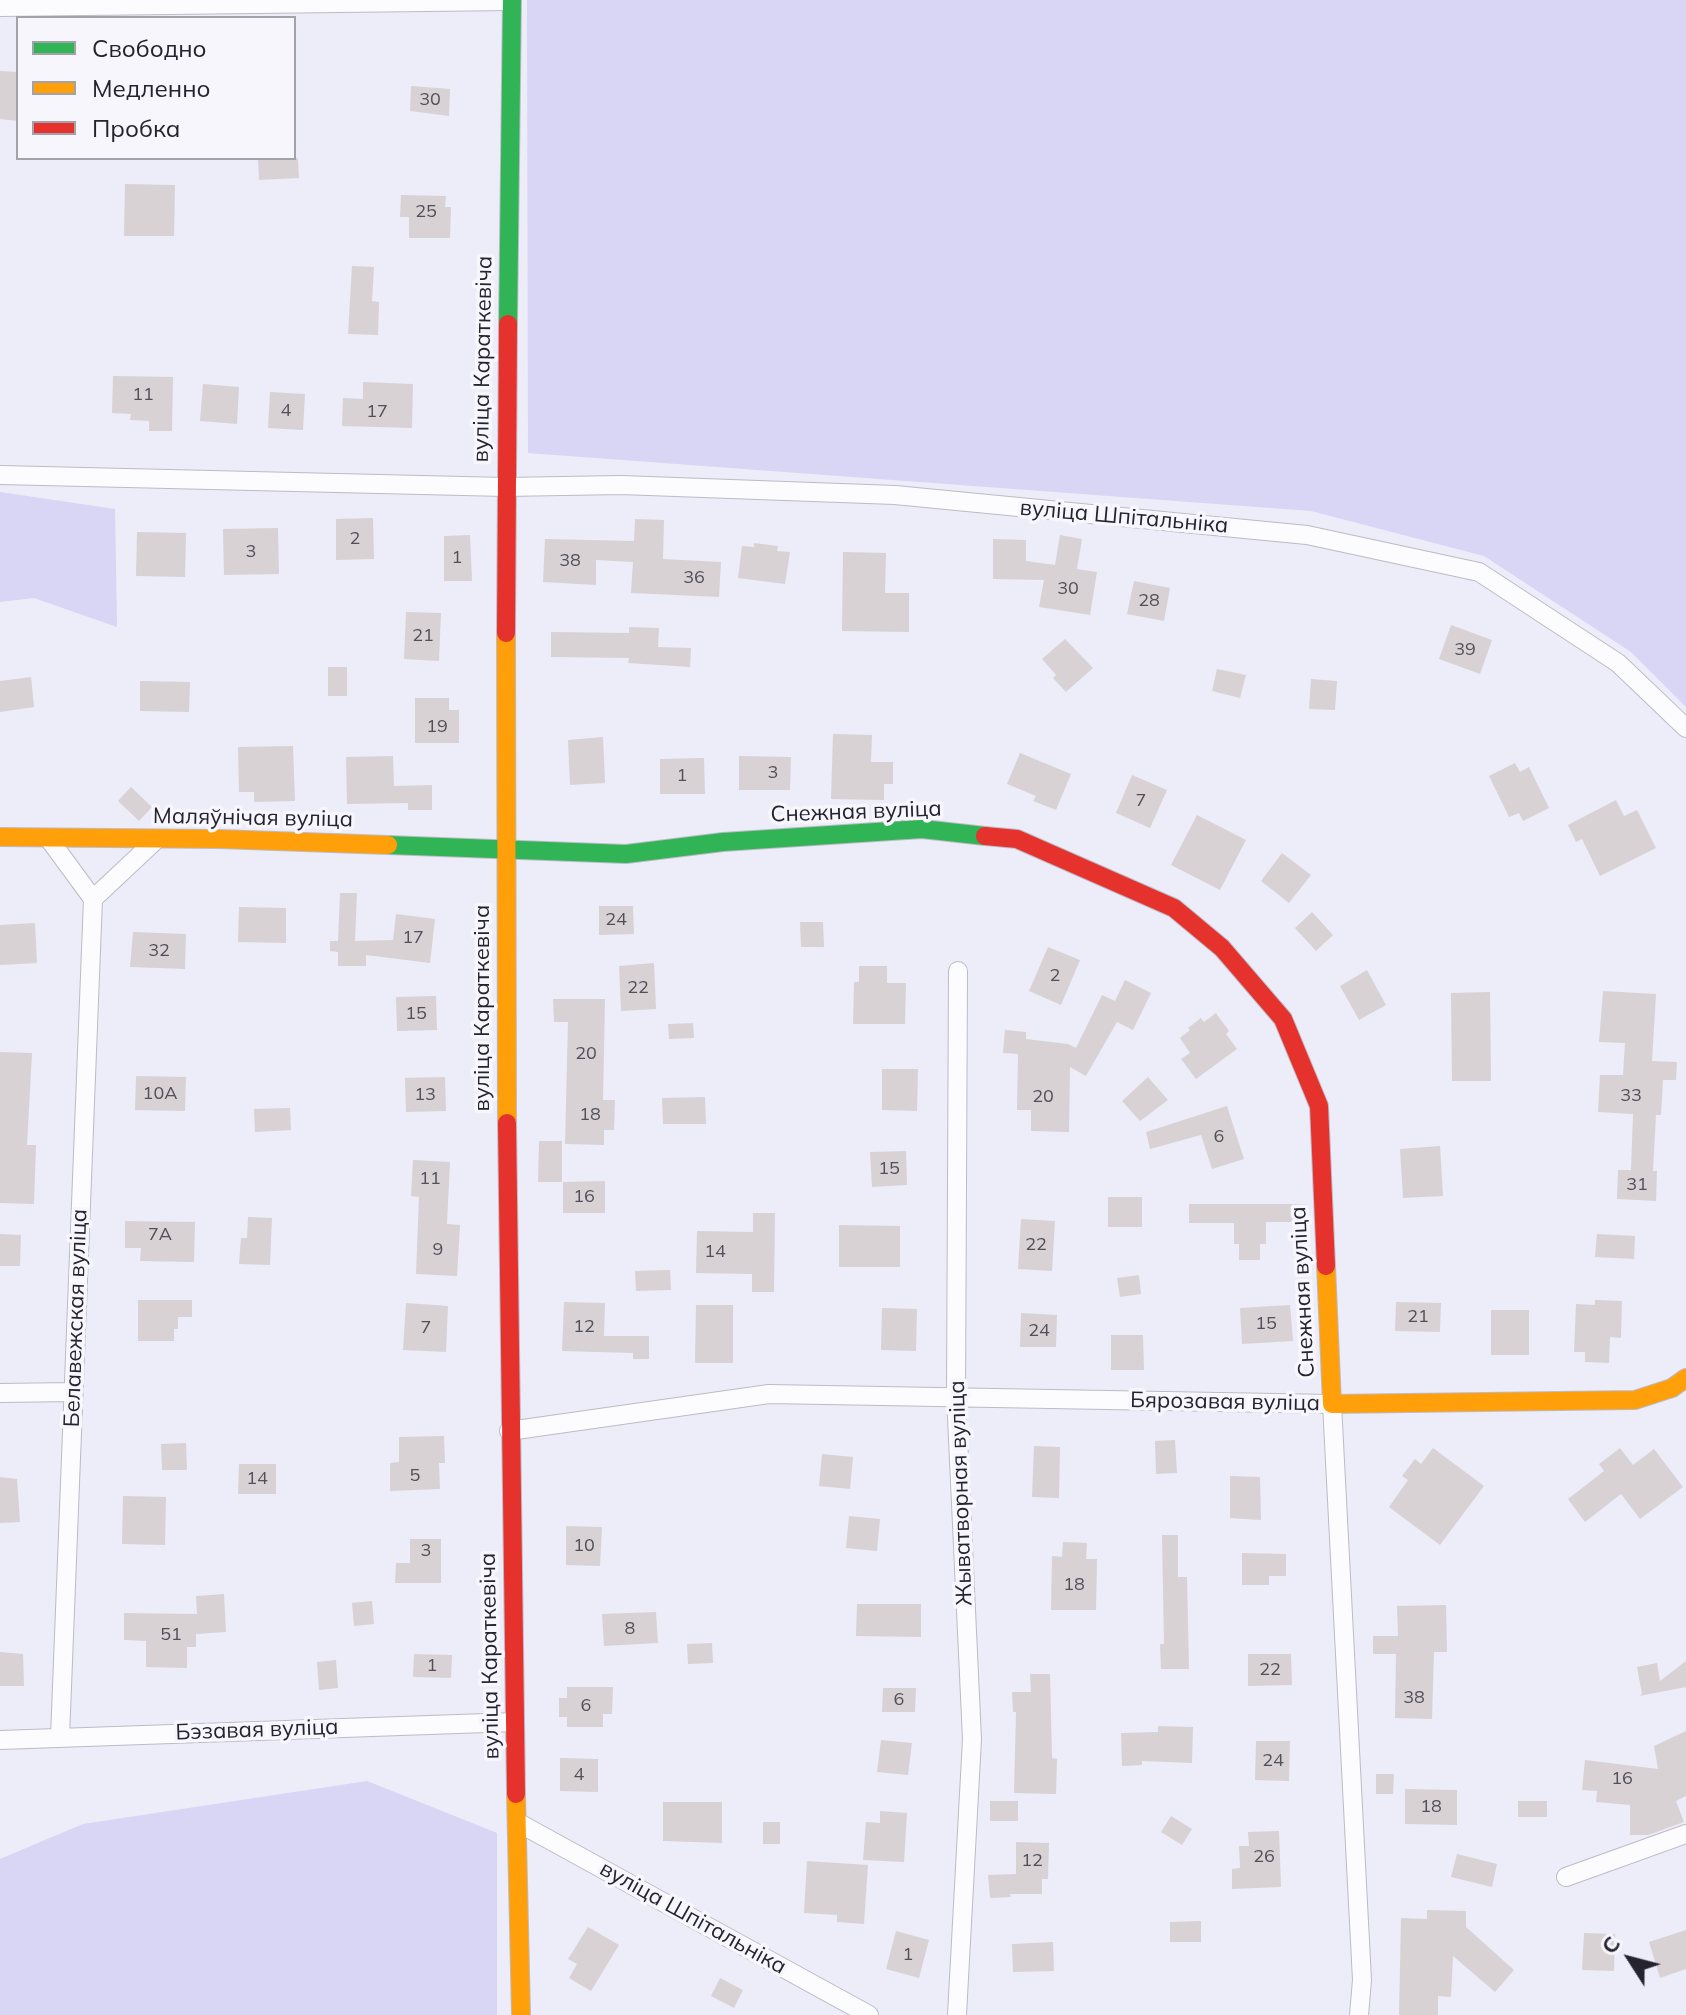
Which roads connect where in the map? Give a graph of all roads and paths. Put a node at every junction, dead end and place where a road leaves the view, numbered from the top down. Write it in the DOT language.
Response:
graph roads {
  1 [pos="512,1"];
  2 [pos="76,3"];
  3 [pos="0,7"];
  4 [pos="0,475"];
  5 [pos="505,487"];
  6 [pos="1686,728"];
  7 [pos="0,837"];
  8 [pos="49,839"];
  9 [pos="157,839"];
  10 [pos="505,849"];
  11 [pos="93,899"];
  12 [pos="958,971"];
  13 [pos="1686,1378"];
  14 [pos="72,1392"];
  15 [pos="0,1393"];
  16 [pos="956,1396"];
  17 [pos="1332,1404"];
  18 [pos="509,1431"];
  19 [pos="515,1722"];
  20 [pos="60,1737"];
  21 [pos="0,1740"];
  22 [pos="517,1822"];
  23 [pos="1686,1834"];
  24 [pos="1566,1877"];
  25 [pos="521,2015"];
  26 [pos="869,2015"];
  27 [pos="957,2015"];
  28 [pos="1359,2015"];
  1 -- 2 [label="street"];
  1 -- 5 [label="street, вуліца Караткевіча"];
  2 -- 3 [label="street"];
  4 -- 5 [label="street"];
  5 -- 6 [label="street, вуліца Шпітальніка"];
  5 -- 10 [label="street, вуліца Караткевіча"];
  7 -- 8 [label="street, Маляўнічая вуліца"];
  8 -- 9 [label="street, Маляўнічая вуліца"];
  8 -- 11 [label="street"];
  9 -- 10 [label="street, Маляўнічая вуліца"];
  9 -- 11 [label="street"];
  10 -- 17 [label="street, Снежная вуліца"];
  10 -- 18 [label="street, вуліца Караткевіча"];
  11 -- 14 [label="street, Белавежская вуліца"];
  12 -- 16 [label="street, Жыватворная вуліца"];
  13 -- 17 [label="street"];
  14 -- 15 [label="street"];
  14 -- 20 [label="street, Белавежская вуліца"];
  16 -- 17 [label="street, Бярозавая вуліца"];
  16 -- 18 [label="street, Бярозавая вуліца"];
  16 -- 27 [label="street, Жыватворная вуліца"];
  17 -- 28 [label="street, Бярозавая вуліца"];
  18 -- 19 [label="street, вуліца Караткевіча"];
  19 -- 20 [label="street, Бэзавая вуліца"];
  19 -- 22 [label="street, вуліца Караткевіча"];
  20 -- 21 [label="street, Бэзавая вуліца"];
  22 -- 25 [label="street, вуліца Караткевіча"];
  22 -- 26 [label="street, вуліца Шпітальніка"];
  23 -- 24 [label="street"];
}
